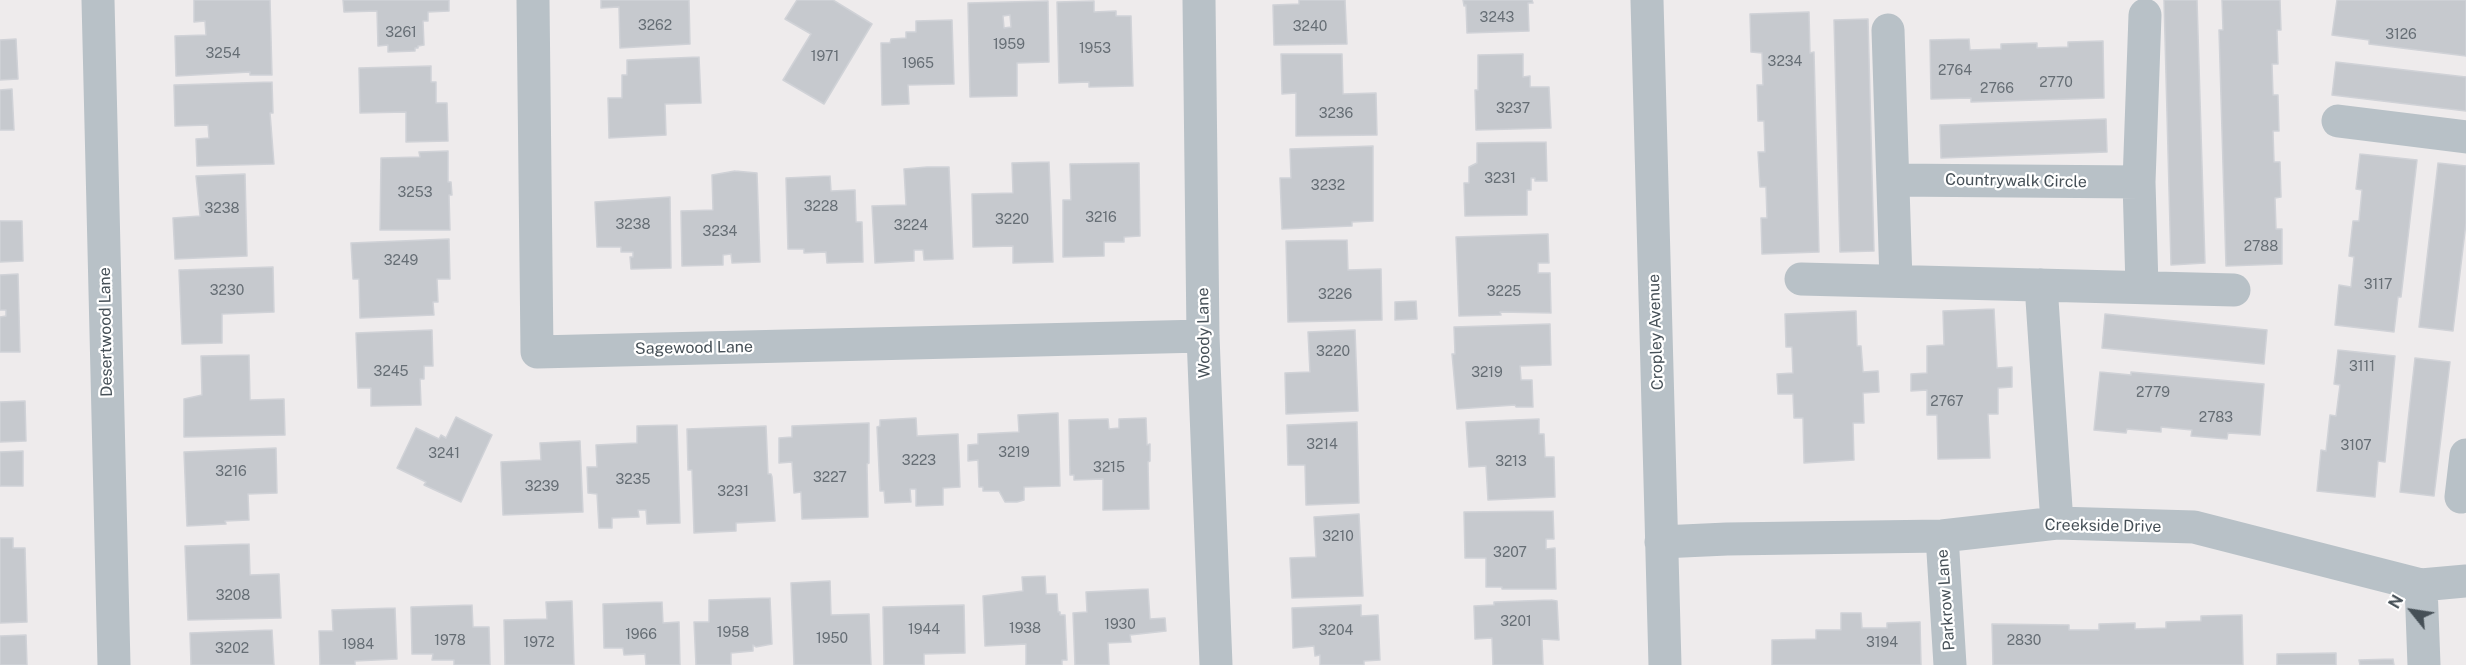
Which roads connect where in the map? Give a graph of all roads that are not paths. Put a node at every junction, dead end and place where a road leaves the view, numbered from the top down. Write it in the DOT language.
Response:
graph roads {
  1 [pos="98,0"];
  2 [pos="533,0"];
  3 [pos="1199,0"];
  4 [pos="1647,0"];
  5 [pos="2145,15"];
  6 [pos="1888,30"];
  7 [pos="2338,121"];
  8 [pos="2466,137"];
  9 [pos="1893,180"];
  10 [pos="2139,182"];
  11 [pos="1801,279"];
  12 [pos="1896,281"];
  13 [pos="2041,285"];
  14 [pos="2142,287"];
  15 [pos="2234,290"];
  16 [pos="1203,336"];
  17 [pos="2466,455"];
  18 [pos="2461,496"];
  19 [pos="2057,523"];
  20 [pos="1942,536"];
  21 [pos="1661,542"];
  22 [pos="2466,581"];
  23 [pos="2421,585"];
  24 [pos="114,665"];
  25 [pos="1216,665"];
  26 [pos="1665,665"];
  27 [pos="1950,665"];
  28 [pos="2424,665"];
  1 -- 24 [label="street, Desertwood Lane"];
  2 -- 16 [label="street, Sagewood Lane"];
  3 -- 16 [label="street, Woody Lane"];
  4 -- 21 [label="street, Cropley Avenue"];
  5 -- 10 [label="street"];
  6 -- 9 [label="street"];
  7 -- 8 [label="street"];
  9 -- 10 [label="street, Countrywalk Circle"];
  9 -- 12 [label="street"];
  10 -- 14 [label="street"];
  11 -- 12 [label="street"];
  12 -- 13 [label="street"];
  13 -- 14 [label="street"];
  13 -- 19 [label="street"];
  14 -- 15 [label="street"];
  16 -- 25 [label="street, Woody Lane"];
  17 -- 18 [label="street"];
  19 -- 20 [label="street, Creekside Drive"];
  19 -- 23 [label="street, Creekside Drive"];
  20 -- 21 [label="street, Creekside Drive"];
  20 -- 27 [label="street, Parkrow Lane"];
  21 -- 26 [label="street, Cropley Avenue"];
  22 -- 23 [label="street, Creekside Drive"];
  23 -- 28 [label="street"];
}
